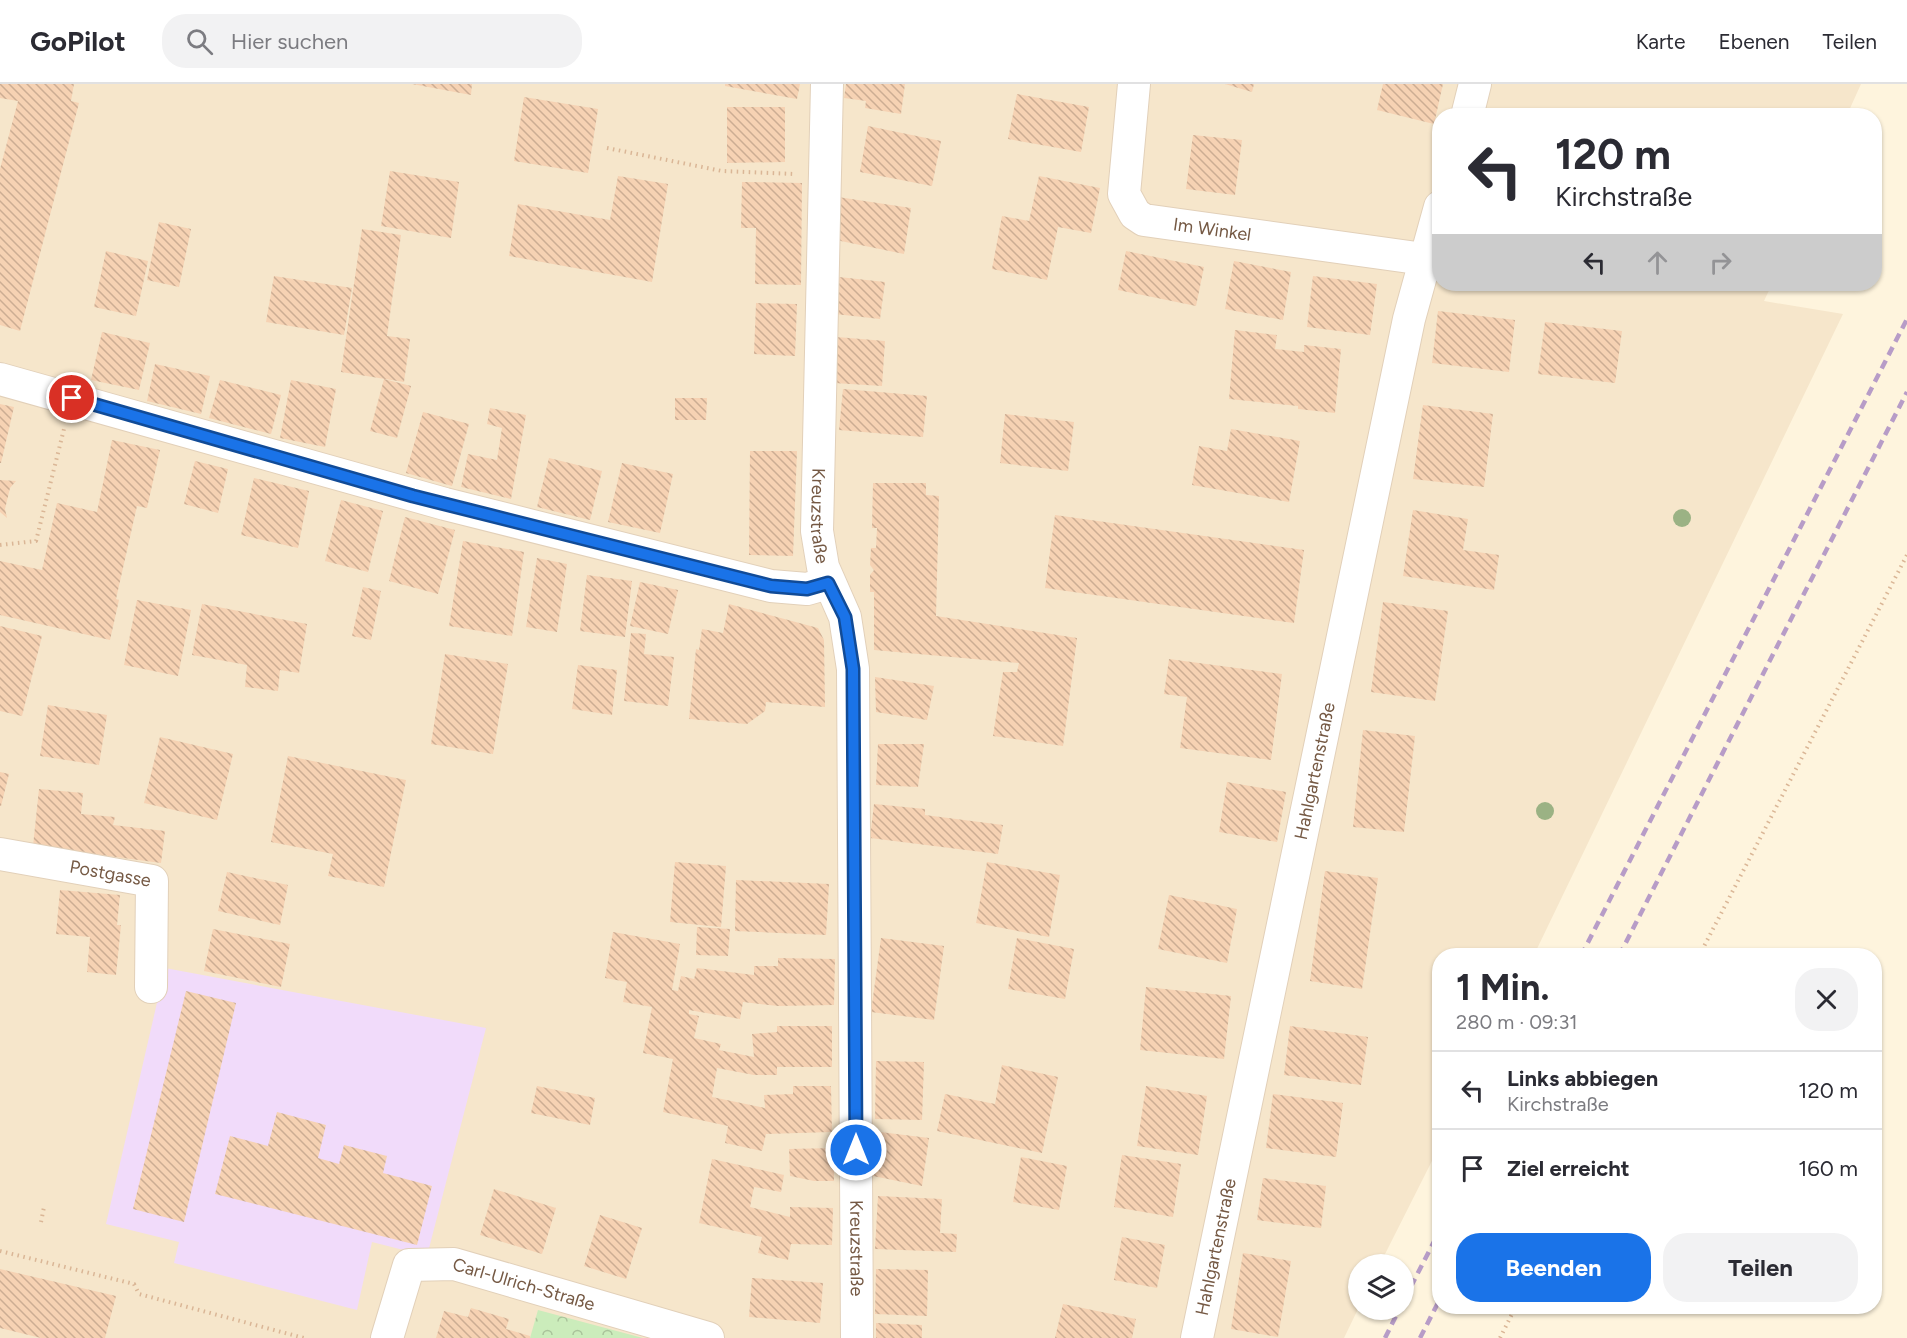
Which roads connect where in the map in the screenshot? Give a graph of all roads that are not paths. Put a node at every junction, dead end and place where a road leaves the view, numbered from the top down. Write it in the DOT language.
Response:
graph roads {
  1 [pos="827,84"];
  2 [pos="1134,84"];
  3 [pos="1475,84"];
  4 [pos="1469,108"];
  5 [pos="1432,233"];
  6 [pos="1424,259"];
  7 [pos="0,379"];
  8 [pos="828,583"];
  9 [pos="0,854"];
  10 [pos="151,987"];
  11 [pos="387,1338"];
  12 [pos="708,1338"];
  13 [pos="857,1338"];
  14 [pos="1197,1338"];
  1 -- 8 [label="street, Kreuzstraße"];
  2 -- 6 [label="street, Im Winkel"];
  3 -- 4 [label="street"];
  5 -- 6 [label="street, Hahlgartenstraße"];
  6 -- 14 [label="street, Hahlgartenstraße"];
  7 -- 8 [label="street"];
  8 -- 13 [label="street, Kreuzstraße"];
  9 -- 10 [label="street, Postgasse"];
  11 -- 12 [label="street, Carl-Ulrich-Straße"];
}
